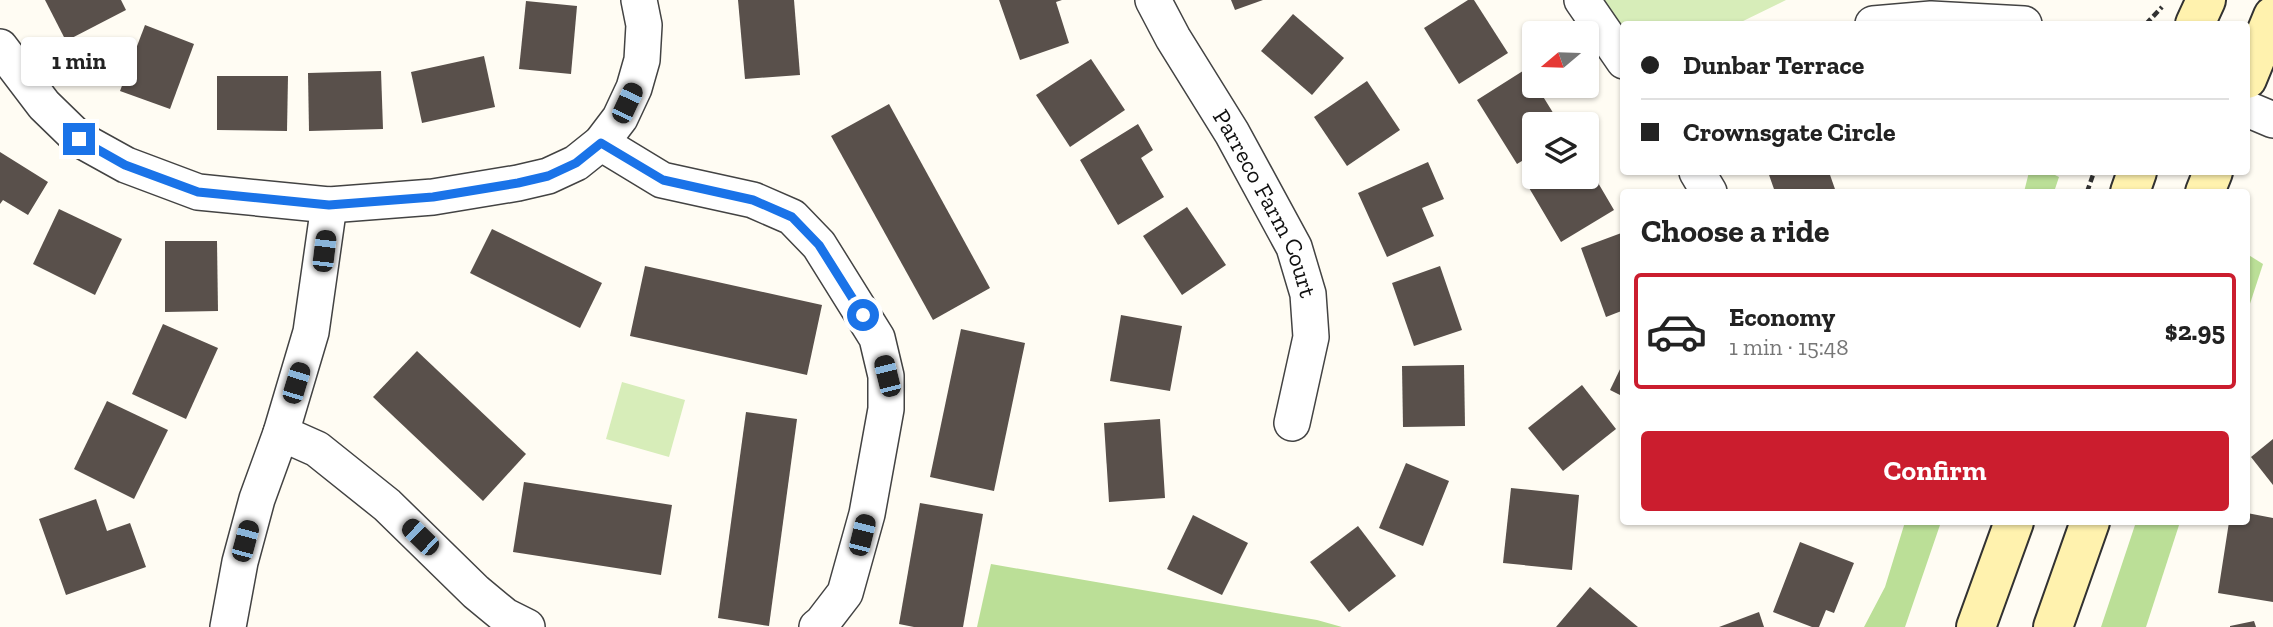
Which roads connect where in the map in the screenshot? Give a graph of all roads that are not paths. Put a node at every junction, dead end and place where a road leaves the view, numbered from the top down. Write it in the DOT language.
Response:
graph roads {
  1 [pos="639,0"];
  2 [pos="1153,0"];
  3 [pos="1582,0"];
  4 [pos="2206,0"];
  5 [pos="2273,16"];
  6 [pos="1908,21"];
  7 [pos="1968,21"];
  8 [pos="2196,21"];
  9 [pos="0,47"];
  10 [pos="1620,55"];
  11 [pos="2250,72"];
  12 [pos="2250,110"];
  13 [pos="2273,120"];
  14 [pos="601,143"];
  15 [pos="329,205"];
  16 [pos="1292,423"];
  17 [pos="281,433"];
  18 [pos="2013,525"];
  19 [pos="2089,525"];
  20 [pos="228,627"];
  21 [pos="527,627"];
  22 [pos="817,627"];
  23 [pos="1976,627"];
  24 [pos="2053,627"];
  1 -- 14 [label="street"];
  2 -- 16 [label="street, Parreco Farm Court"];
  3 -- 10 [label="street"];
  4 -- 8 [label="main road"];
  5 -- 11 [label="main road"];
  6 -- 7 [label="street"];
  9 -- 15 [label="street"];
  12 -- 13 [label="street"];
  14 -- 15 [label="street"];
  14 -- 22 [label="street"];
  15 -- 17 [label="street"];
  17 -- 20 [label="street"];
  17 -- 21 [label="street"];
  18 -- 23 [label="main road"];
  19 -- 24 [label="main road"];
}
